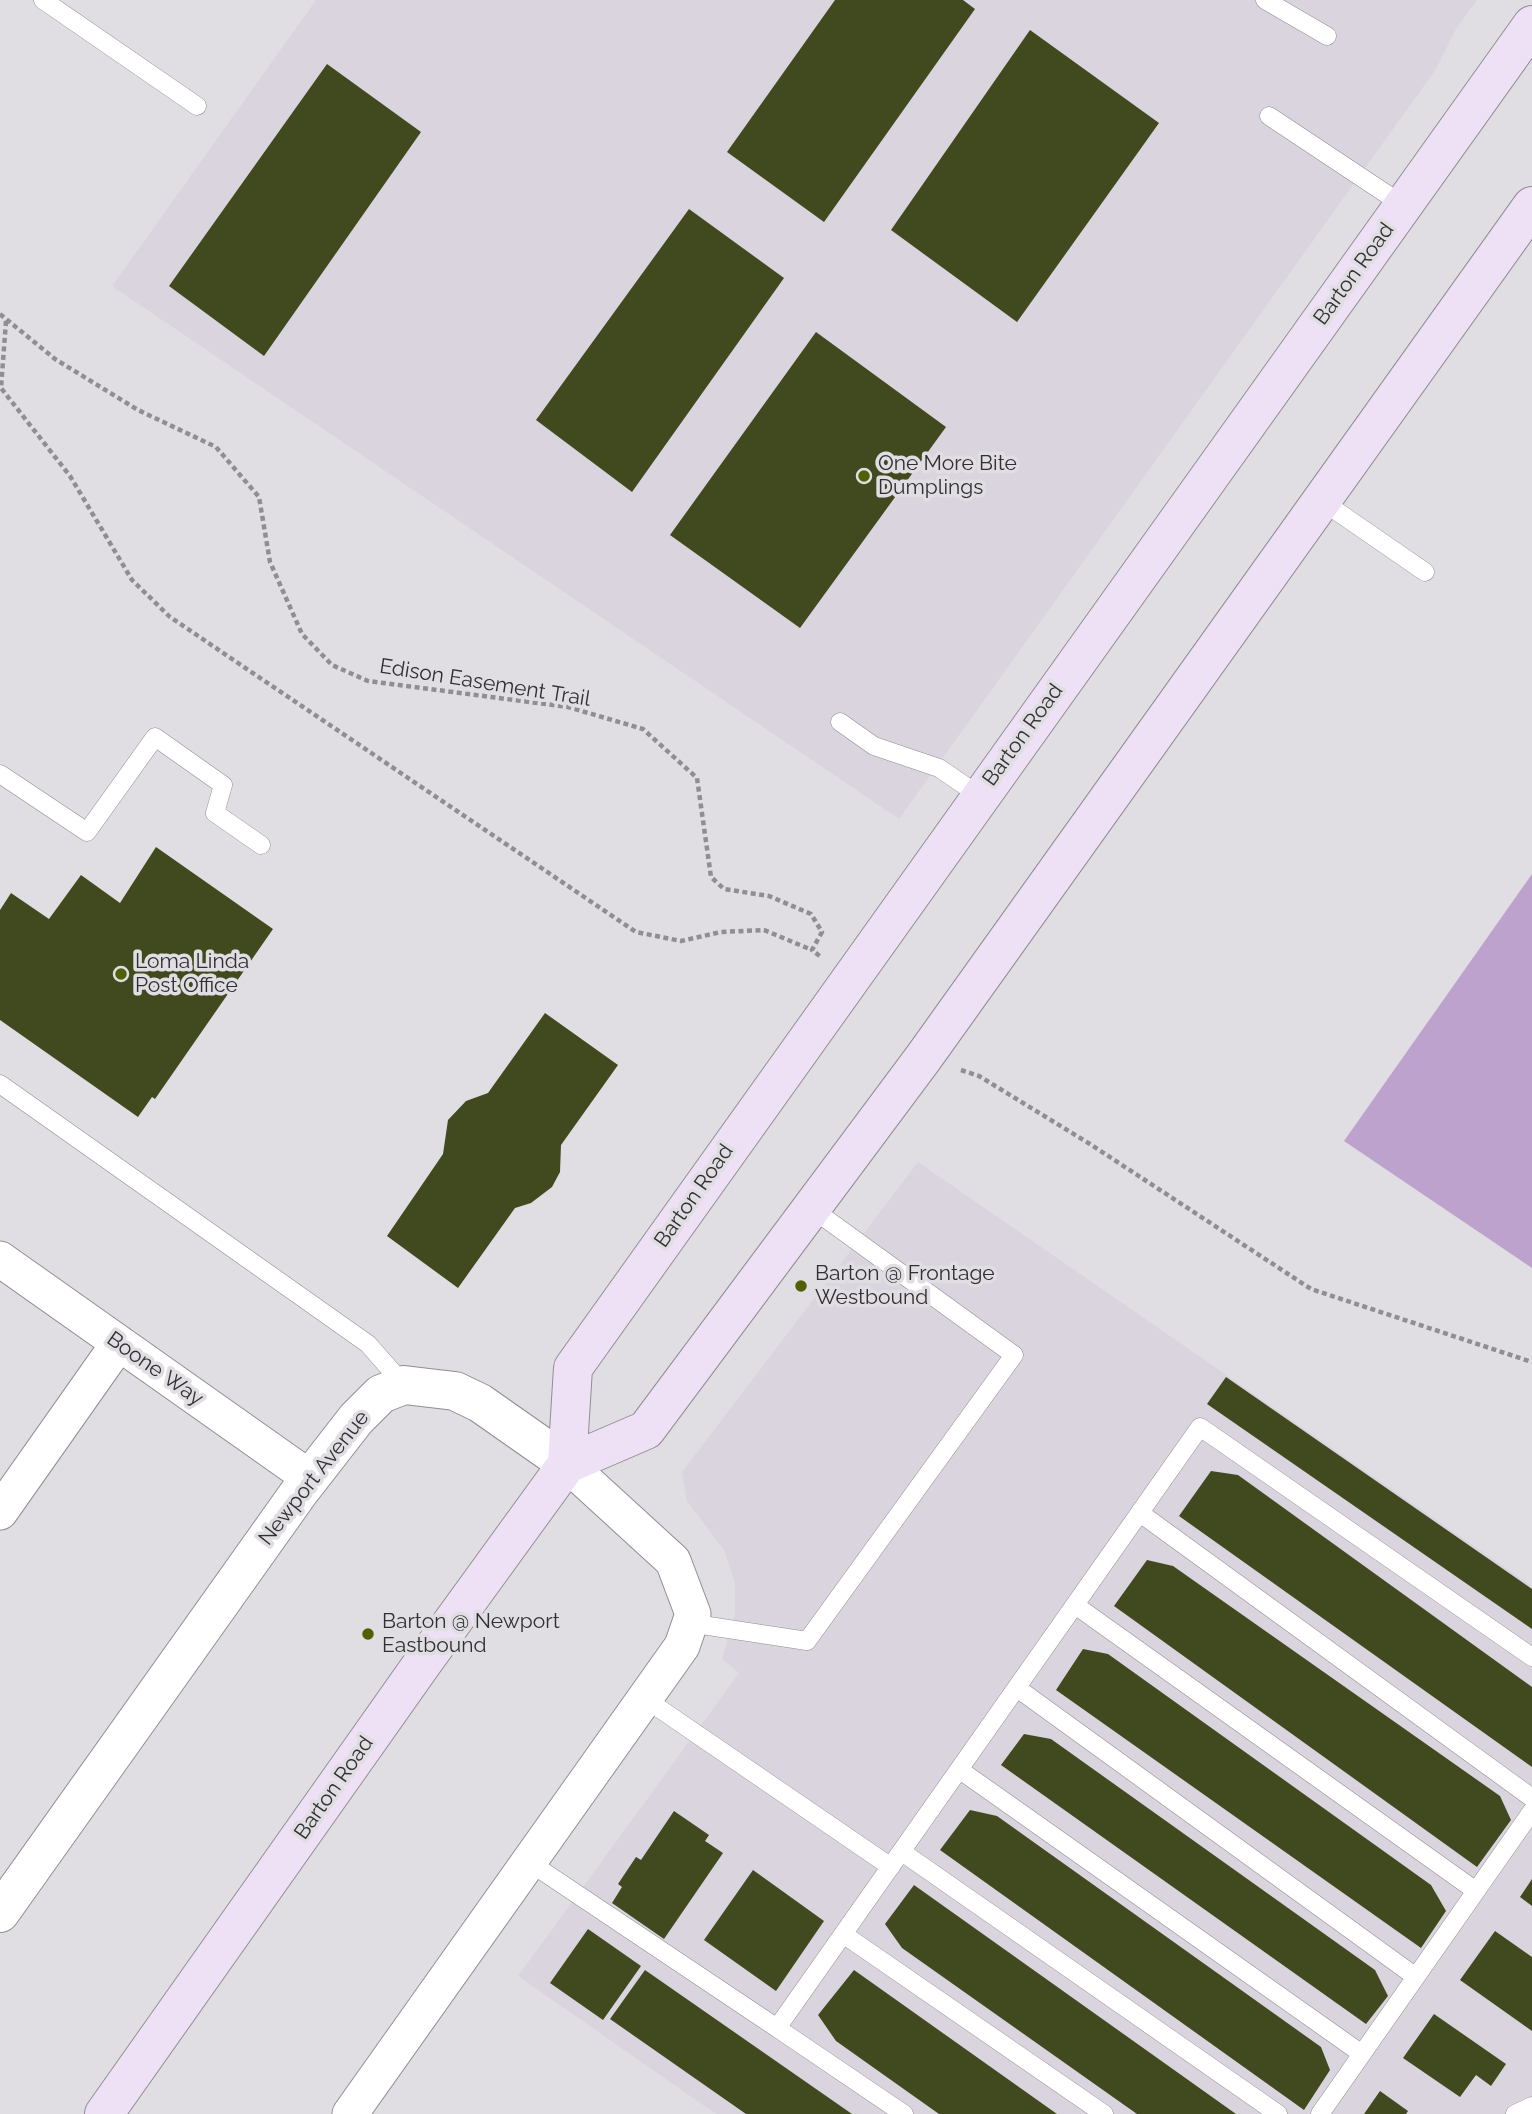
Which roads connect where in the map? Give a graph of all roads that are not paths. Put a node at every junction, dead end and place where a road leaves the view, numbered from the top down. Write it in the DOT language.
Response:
graph roads {
  1 [pos="43,0"];
  2 [pos="1270,2"];
  3 [pos="1532,25"];
  4 [pos="1326,36"];
  5 [pos="197,106"];
  6 [pos="1269,116"];
  7 [pos="1403,205"];
  8 [pos="1532,206"];
  9 [pos="1322,501"];
  10 [pos="1425,572"];
  11 [pos="841,722"];
  12 [pos="0,774"];
  13 [pos="980,796"];
  14 [pos="261,845"];
  15 [pos="0,1084"];
  16 [pos="811,1208"];
  17 [pos="0,1259"];
  18 [pos="119,1343"];
  19 [pos="404,1385"];
  20 [pos="567,1464"];
  21 [pos="310,1478"];
  22 [pos="0,1512"];
  23 [pos="1140,1513"];
  24 [pos="1075,1605"];
  25 [pos="689,1623"];
  26 [pos="1532,1657"];
  27 [pos="1017,1688"];
  28 [pos="644,1698"];
  29 [pos="960,1770"];
  30 [pos="1532,1798"];
  31 [pos="1532,1811"];
  32 [pos="897,1859"];
  33 [pos="529,1862"];
  34 [pos="1476,1891"];
  35 [pos="0,1913"];
  36 [pos="843,1934"];
  37 [pos="1416,1977"];
  38 [pos="777,2028"];
  39 [pos="1362,2053"];
  40 [pos="1532,2106"];
  41 [pos="104,2114"];
  42 [pos="350,2114"];
  43 [pos="904,2114"];
  44 [pos="1104,2114"];
  45 [pos="1278,2114"];
  46 [pos="1320,2114"];
  47 [pos="1515,2114"];
  1 -- 5 [label="lane"];
  2 -- 4 [label="lane"];
  3 -- 7 [label="main road, Barton Road"];
  6 -- 7 [label="lane"];
  7 -- 13 [label="main road, Barton Road"];
  8 -- 9 [label="main road"];
  9 -- 10 [label="lane"];
  9 -- 16 [label="main road"];
  11 -- 13 [label="lane"];
  12 -- 14 [label="lane"];
  13 -- 20 [label="main road, Barton Road"];
  15 -- 19 [label="lane"];
  16 -- 20 [label="main road"];
  16 -- 25 [label="lane"];
  17 -- 18 [label="street, Boone Way"];
  18 -- 21 [label="street, Boone Way"];
  18 -- 22 [label="street"];
  19 -- 20 [label="street"];
  19 -- 21 [label="street, Newport Avenue"];
  20 -- 25 [label="street"];
  20 -- 41 [label="main road, Barton Road"];
  21 -- 35 [label="street, Newport Avenue"];
  23 -- 24 [label="lane"];
  23 -- 26 [label="lane"];
  23 -- 30 [label="lane"];
  24 -- 27 [label="lane"];
  24 -- 34 [label="lane"];
  25 -- 28 [label="street"];
  27 -- 29 [label="lane"];
  27 -- 37 [label="lane"];
  28 -- 32 [label="lane"];
  28 -- 33 [label="street"];
  29 -- 32 [label="lane"];
  29 -- 39 [label="lane"];
  31 -- 34 [label="lane"];
  32 -- 36 [label="lane"];
  32 -- 45 [label="lane"];
  33 -- 38 [label="lane"];
  33 -- 42 [label="street"];
  34 -- 37 [label="lane"];
  36 -- 38 [label="lane"];
  36 -- 44 [label="lane"];
  37 -- 39 [label="lane"];
  38 -- 43 [label="lane"];
  39 -- 46 [label="lane"];
  40 -- 47 [label="lane"];
}
